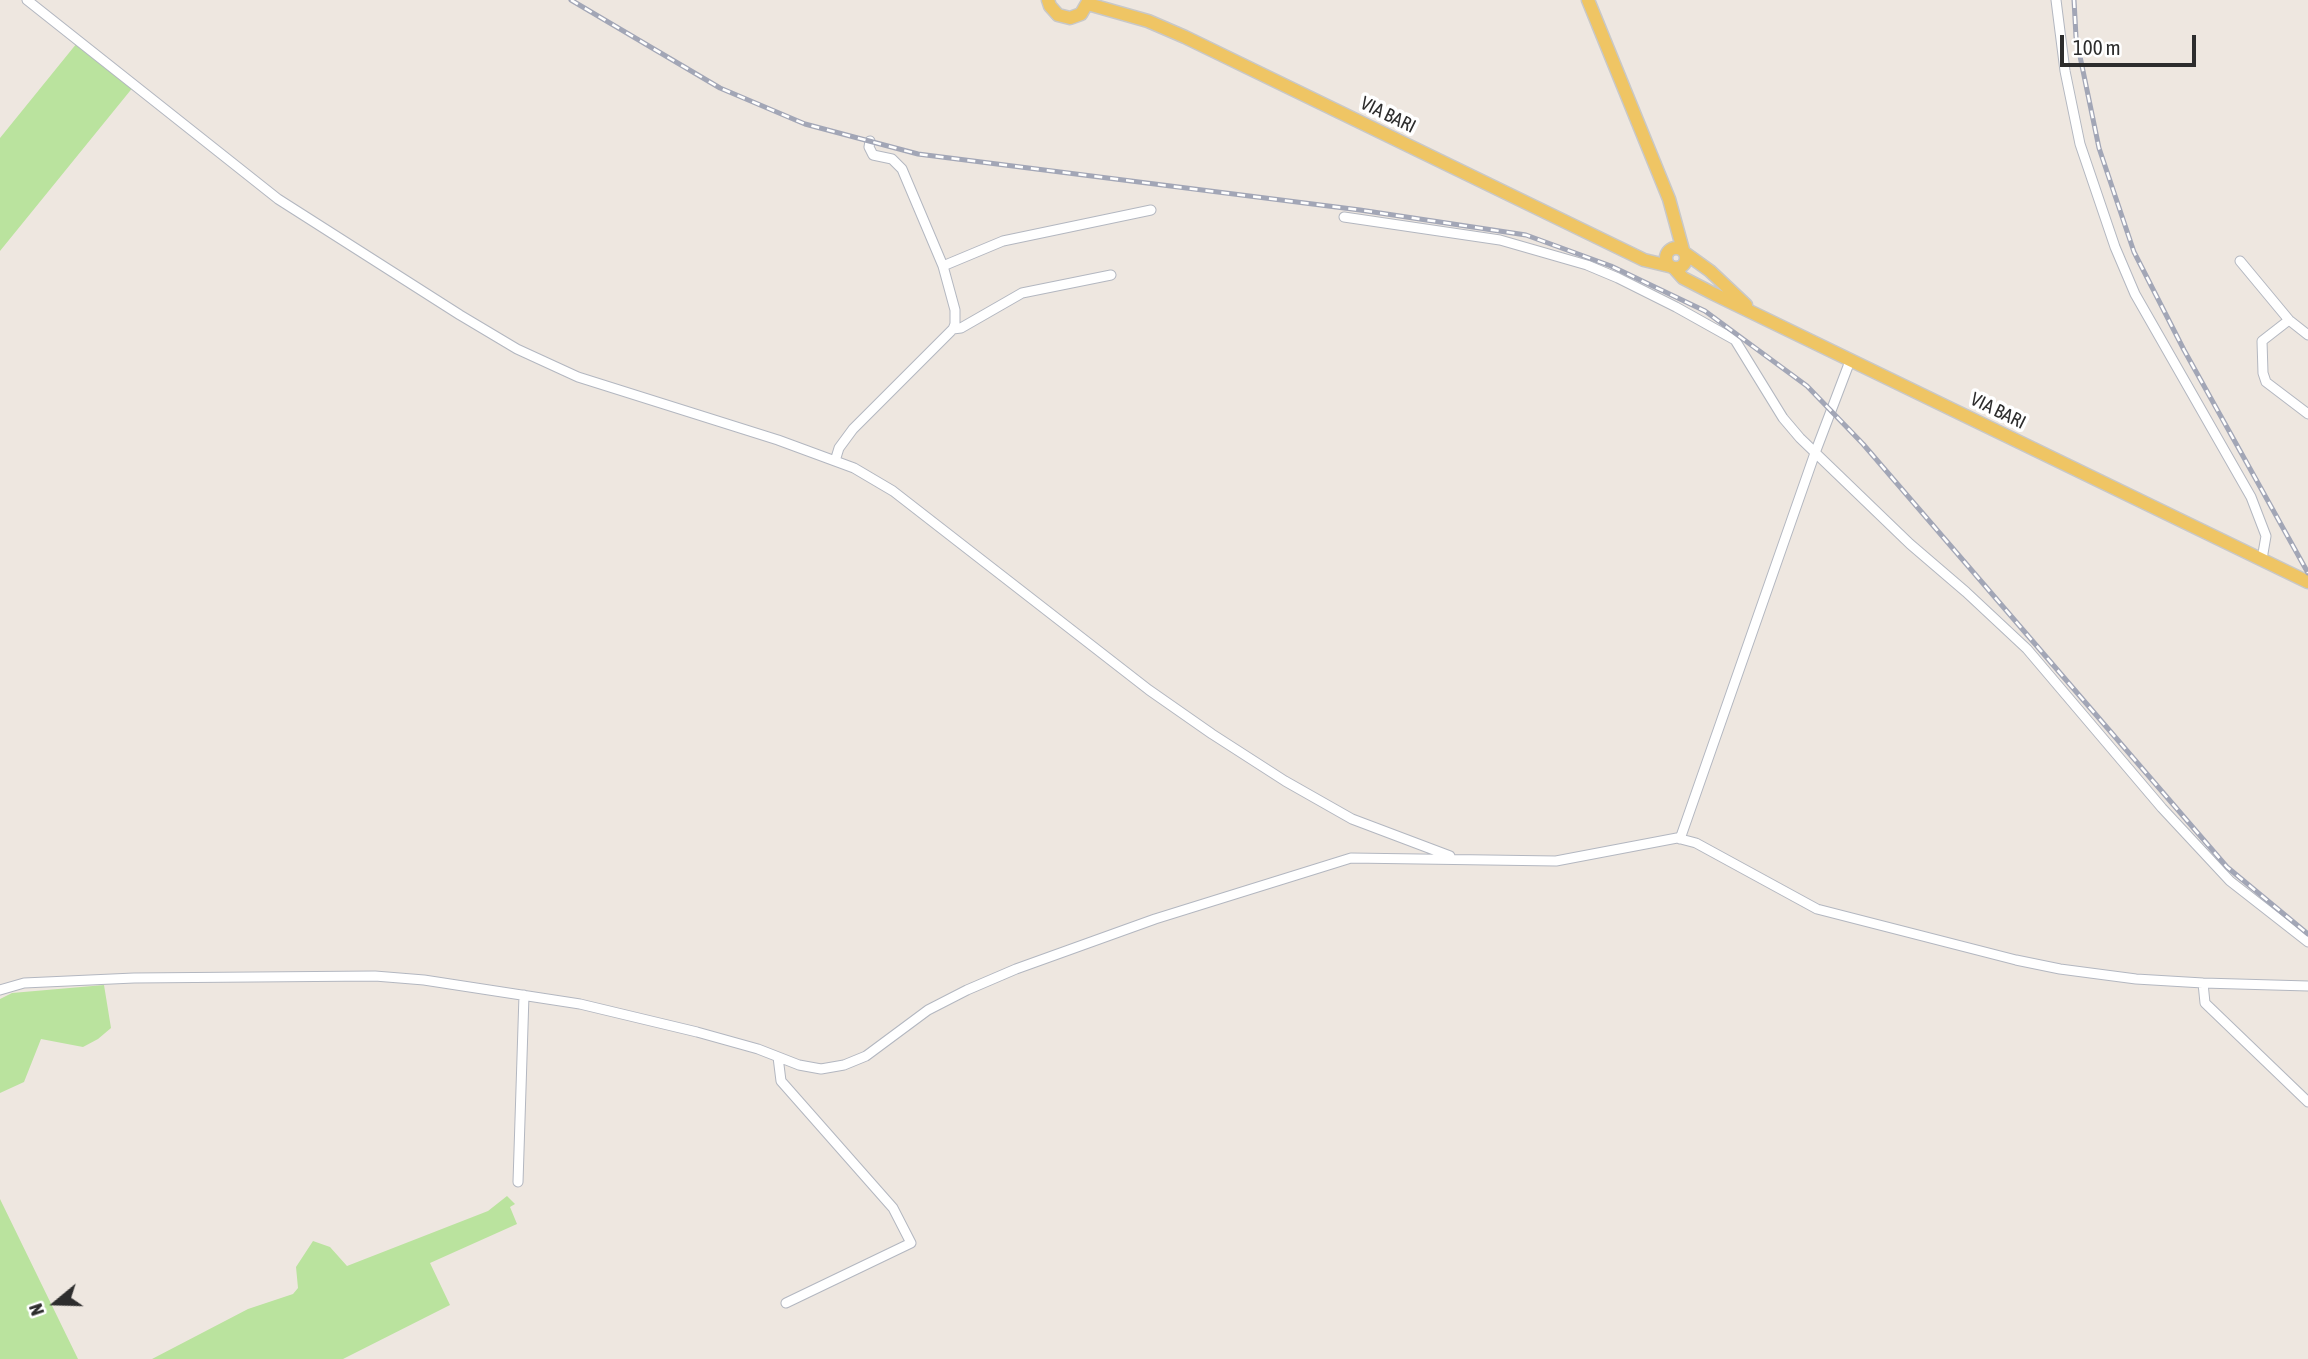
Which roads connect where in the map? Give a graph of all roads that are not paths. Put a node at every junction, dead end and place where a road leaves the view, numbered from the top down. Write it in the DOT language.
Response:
graph roads {
  1 [pos="27,0"];
  2 [pos="1048,0"];
  3 [pos="1588,0"];
  4 [pos="2056,0"];
  5 [pos="1088,2"];
  6 [pos="870,141"];
  7 [pos="1151,210"];
  8 [pos="1344,217"];
  9 [pos="1676,251"];
  10 [pos="1636,255"];
  11 [pos="2240,261"];
  12 [pos="943,266"];
  13 [pos="1672,267"];
  14 [pos="1111,275"];
  15 [pos="1754,312"];
  16 [pos="2289,320"];
  17 [pos="953,329"];
  18 [pos="2308,335"];
  19 [pos="1850,361"];
  20 [pos="2308,414"];
  21 [pos="1815,453"];
  22 [pos="835,461"];
  23 [pos="2262,559"];
  24 [pos="2308,582"];
  25 [pos="1680,839"];
  26 [pos="1455,858"];
  27 [pos="2308,942"];
  28 [pos="2203,983"];
  29 [pos="2308,986"];
  30 [pos="0,990"];
  31 [pos="524,995"];
  32 [pos="778,1057"];
  33 [pos="2308,1102"];
  34 [pos="518,1182"];
  35 [pos="786,1303"];
  1 -- 22 [label="street"];
  2 -- 5 [label="main road, VIA BARI"];
  3 -- 9 [label="main road"];
  4 -- 23 [label="street"];
  5 -- 10 [label="main road, VIA BARI"];
  6 -- 12 [label="street"];
  7 -- 12 [label="street"];
  8 -- 21 [label="street"];
  9 -- 10 [label="main road"];
  9 -- 13 [label="main road"];
  9 -- 13 [label="main road"];
  9 -- 15 [label="main road"];
  10 -- 13 [label="main road, VIA BARI"];
  11 -- 16 [label="street"];
  12 -- 17 [label="street"];
  13 -- 15 [label="main road, VIA BARI"];
  14 -- 17 [label="street"];
  15 -- 19 [label="main road, VIA BARI"];
  16 -- 18 [label="street"];
  16 -- 20 [label="street"];
  17 -- 22 [label="street"];
  19 -- 21 [label="street"];
  19 -- 23 [label="main road, VIA BARI"];
  21 -- 25 [label="street"];
  21 -- 27 [label="street"];
  22 -- 26 [label="street"];
  23 -- 24 [label="main road, VIA BARI"];
  25 -- 26 [label="street"];
  25 -- 28 [label="street"];
  26 -- 32 [label="street"];
  28 -- 29 [label="street"];
  28 -- 33 [label="street"];
  30 -- 31 [label="street"];
  31 -- 32 [label="street"];
  31 -- 34 [label="street"];
  32 -- 35 [label="street"];
}
